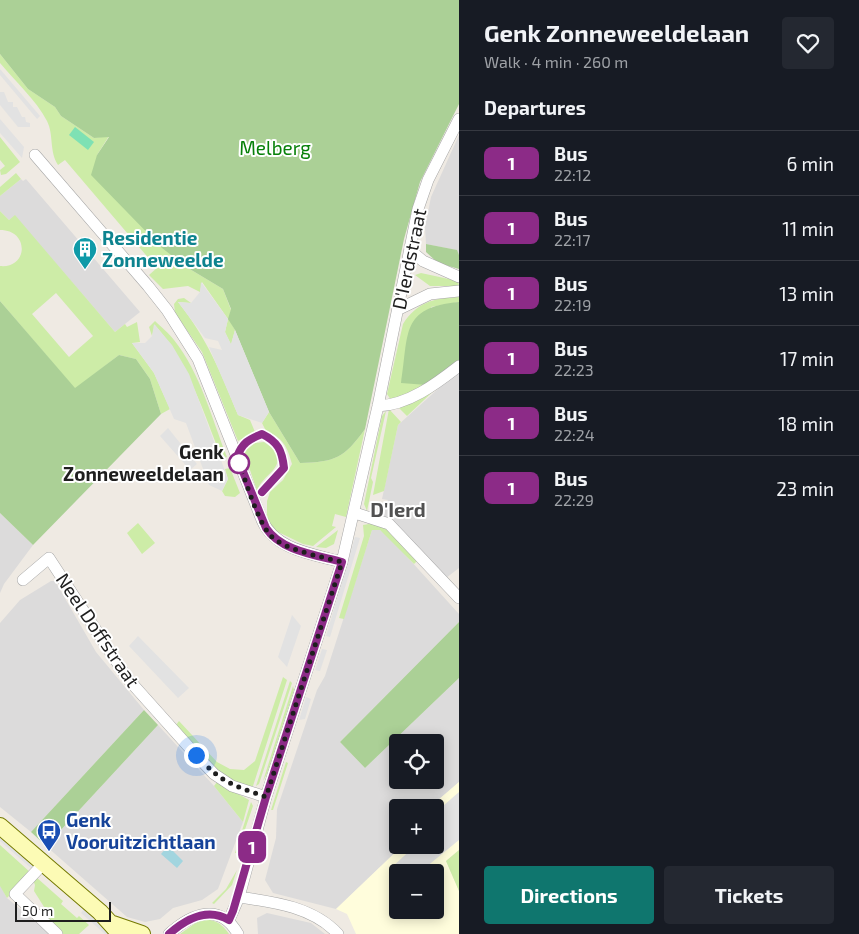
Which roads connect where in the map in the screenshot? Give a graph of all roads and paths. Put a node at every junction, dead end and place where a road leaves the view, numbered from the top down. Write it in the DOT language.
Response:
graph roads {
  1 [pos="459,119"];
  2 [pos="35,155"];
  3 [pos="411,251"];
  4 [pos="459,278"];
  5 [pos="459,291"];
  6 [pos="399,308"];
  7 [pos="459,366"];
  8 [pos="378,406"];
  9 [pos="355,513"];
  10 [pos="342,562"];
  11 [pos="23,580"];
  12 [pos="459,598"];
  13 [pos="266,797"];
  14 [pos="0,826"];
  15 [pos="44,863"];
  16 [pos="239,897"];
  17 [pos="229,920"];
  18 [pos="116,929"];
  19 [pos="57,934"];
  20 [pos="142,934"];
  21 [pos="169,934"];
  22 [pos="238,934"];
  23 [pos="338,934"];
  1 -- 3 [label="street, D'Ierdstraat"];
  2 -- 10 [label="street"];
  3 -- 4 [label="street"];
  3 -- 6 [label="street, D'Ierdstraat"];
  5 -- 6 [label="street"];
  6 -- 8 [label="street, D'Ierdstraat"];
  7 -- 8 [label="street"];
  8 -- 9 [label="street, D'Ierdstraat"];
  9 -- 10 [label="street, D'Ierdstraat"];
  9 -- 12 [label="street"];
  10 -- 13 [label="street, D'Ierdstraat"];
  11 -- 13 [label="street, Neel Doffstraat"];
  13 -- 16 [label="street, D'Ierdstraat"];
  14 -- 15 [label="street"];
  15 -- 18 [label="street"];
  15 -- 19 [label="street"];
  16 -- 17 [label="street, D'Ierdstraat"];
  16 -- 23 [label="street"];
  17 -- 21 [label="street"];
  17 -- 22 [label="street"];
  18 -- 20 [label="street"];
}
